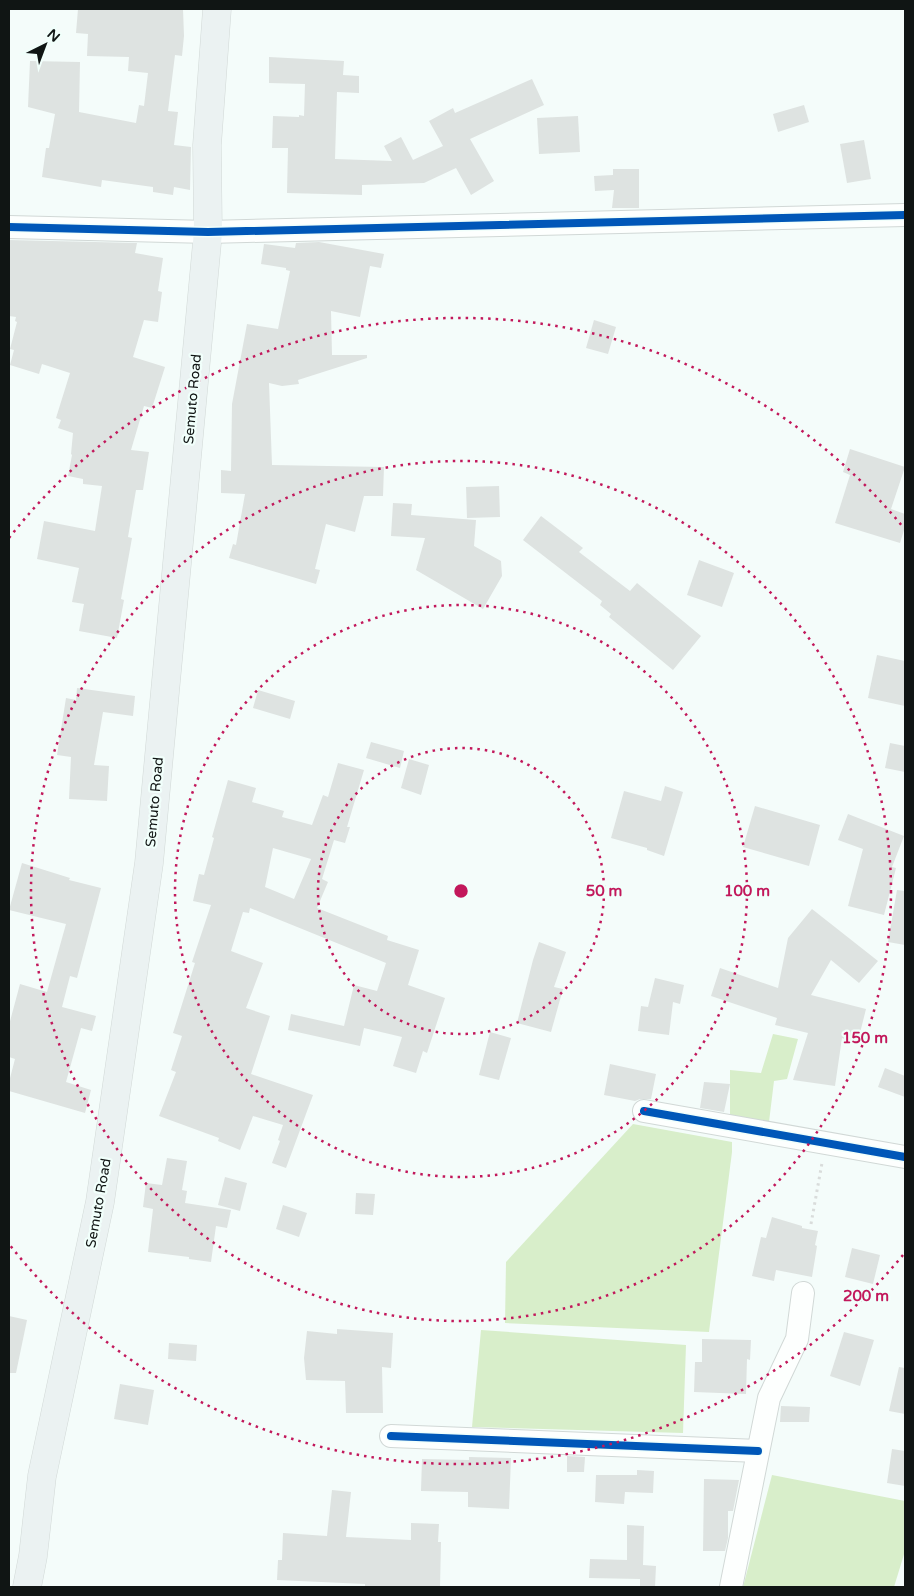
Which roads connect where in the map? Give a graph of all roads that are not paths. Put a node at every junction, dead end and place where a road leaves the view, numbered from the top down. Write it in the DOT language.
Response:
graph roads {
  1 [pos="217,9"];
  2 [pos="905,215"];
  3 [pos="9,227"];
  4 [pos="208,232"];
  5 [pos="644,1111"];
  6 [pos="905,1157"];
  7 [pos="803,1294"];
  8 [pos="390,1436"];
  9 [pos="758,1451"];
  10 [pos="27,1587"];
  11 [pos="731,1587"];
  1 -- 4 [label="main road, Semuto Road"];
  2 -- 4 [label="street"];
  3 -- 4 [label="street"];
  4 -- 10 [label="main road, Semuto Road"];
  5 -- 6 [label="street"];
  7 -- 9 [label="street"];
  8 -- 9 [label="street"];
  9 -- 11 [label="street"];
}
